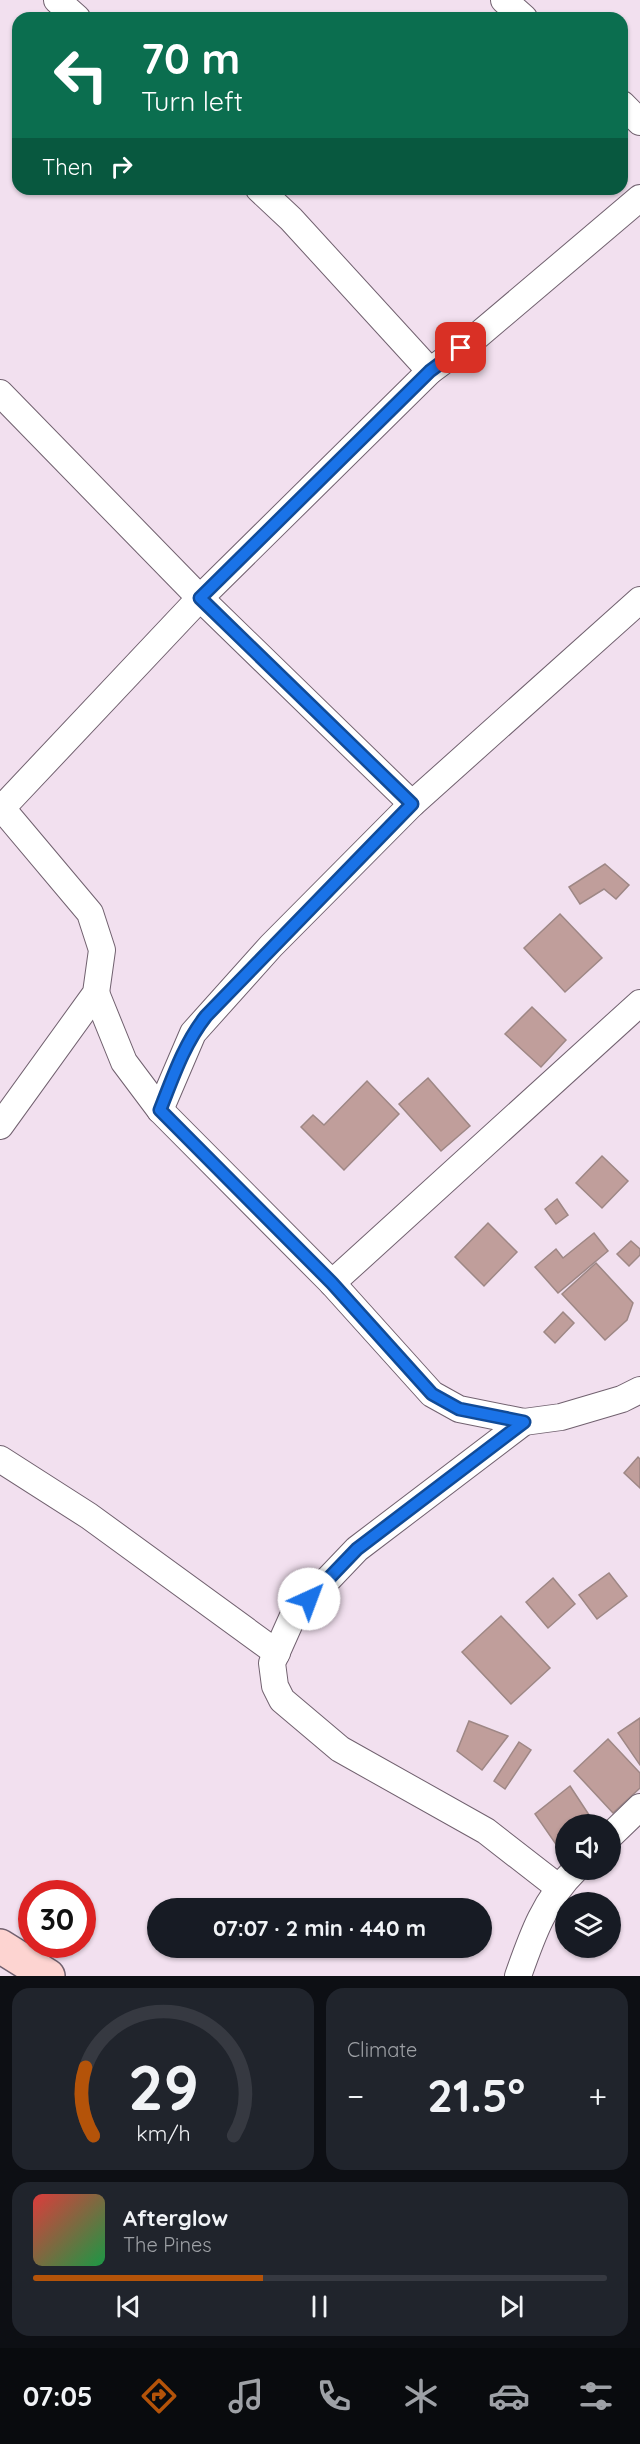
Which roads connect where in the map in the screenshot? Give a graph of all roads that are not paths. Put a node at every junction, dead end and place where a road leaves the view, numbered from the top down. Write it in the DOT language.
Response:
graph roads {
  1 [pos="57,0"];
  2 [pos="504,0"];
  3 [pos="70,12"];
  4 [pos="517,12"];
  5 [pos="628,110"];
  6 [pos="640,122"];
  7 [pos="265,195"];
  8 [pos="640,198"];
  9 [pos="430,371"];
  10 [pos="0,393"];
  11 [pos="200,598"];
  12 [pos="640,600"];
  13 [pos="412,804"];
  14 [pos="1,807"];
  15 [pos="96,993"];
  16 [pos="640,1003"];
  17 [pos="160,1110"];
  18 [pos="0,1126"];
  19 [pos="332,1283"];
  20 [pos="640,1390"];
  21 [pos="524,1422"];
  22 [pos="0,1460"];
  23 [pos="277,1653"];
  24 [pos="640,1807"];
  25 [pos="621,1825"];
  26 [pos="565,1880"];
  27 [pos="558,1887"];
  28 [pos="0,1946"];
  29 [pos="48,1976"];
  30 [pos="518,1976"];
  1 -- 3 [label="street"];
  2 -- 4 [label="street"];
  5 -- 6 [label="street"];
  7 -- 9 [label="street"];
  8 -- 9 [label="street"];
  9 -- 11 [label="street"];
  10 -- 11 [label="street"];
  11 -- 13 [label="street"];
  11 -- 14 [label="street"];
  12 -- 13 [label="street"];
  13 -- 17 [label="street"];
  14 -- 15 [label="street"];
  15 -- 17 [label="street"];
  15 -- 18 [label="street"];
  16 -- 19 [label="street"];
  17 -- 19 [label="street"];
  19 -- 21 [label="street"];
  20 -- 21 [label="street"];
  21 -- 23 [label="street"];
  22 -- 23 [label="street"];
  23 -- 27 [label="street"];
  24 -- 25 [label="street"];
  26 -- 27 [label="street"];
  27 -- 30 [label="street"];
  28 -- 29 [label="street"];
}
